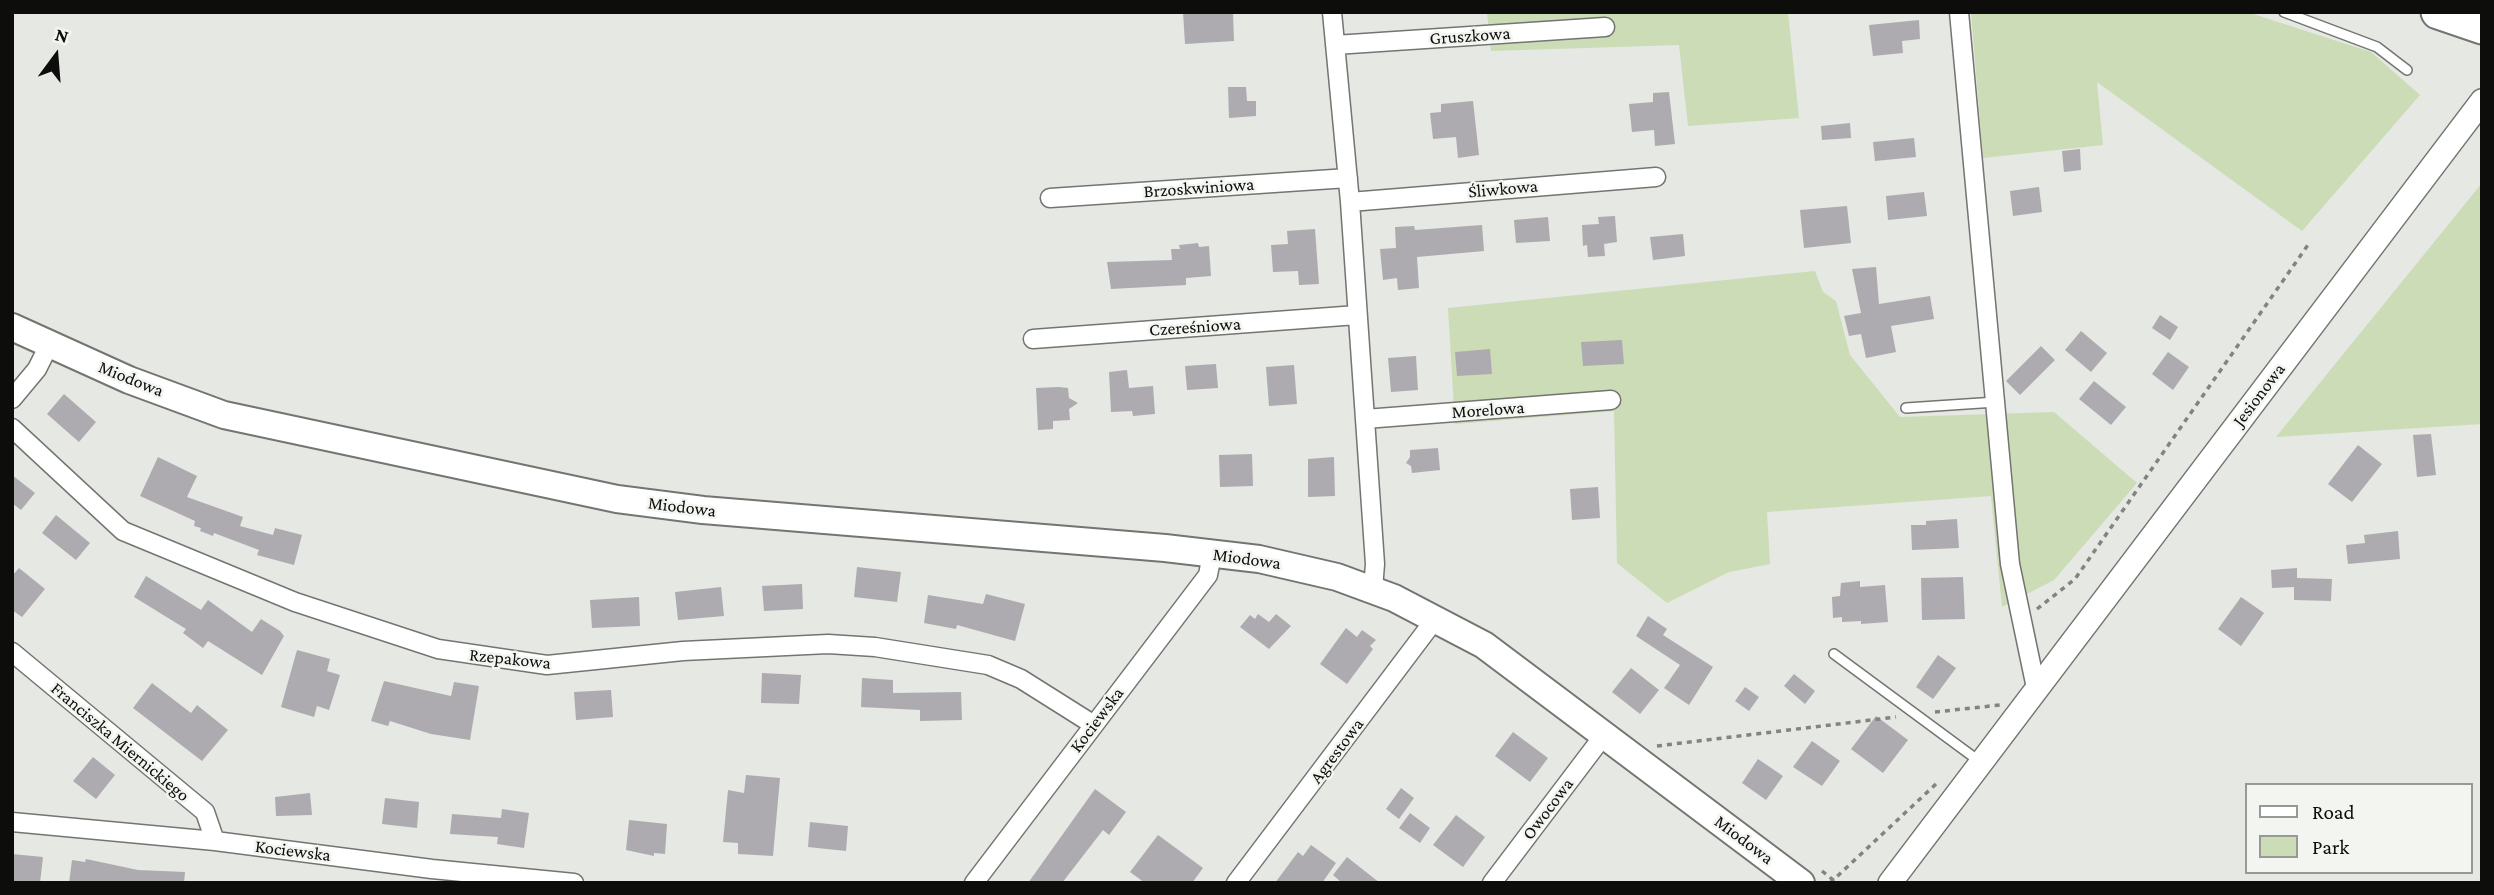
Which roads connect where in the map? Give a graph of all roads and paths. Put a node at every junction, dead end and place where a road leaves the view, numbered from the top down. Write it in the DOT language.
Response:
graph roads {
  1 [pos="1332,12"];
  2 [pos="1959,12"];
  3 [pos="2284,12"];
  4 [pos="2438,12"];
  5 [pos="1605,27"];
  6 [pos="2482,27"];
  7 [pos="1335,45"];
  8 [pos="2407,70"];
  9 [pos="2482,102"];
  10 [pos="1656,177"];
  11 [pos="1348,178"];
  12 [pos="1050,198"];
  13 [pos="1350,202"];
  14 [pos="2310,242"];
  15 [pos="1357,315"];
  16 [pos="12,327"];
  17 [pos="1033,339"];
  18 [pos="48,345"];
  19 [pos="12,399"];
  20 [pos="1611,400"];
  21 [pos="1996,402"];
  22 [pos="1906,408"];
  23 [pos="1365,419"];
  24 [pos="12,428"];
  25 [pos="1212,554"];
  26 [pos="1373,589"];
  27 [pos="1436,618"];
  28 [pos="2021,618"];
  29 [pos="12,652"];
  30 [pos="1834,654"];
  31 [pos="2031,695"];
  32 [pos="1931,713"];
  33 [pos="1903,716"];
  34 [pos="1094,725"];
  35 [pos="1604,735"];
  36 [pos="1645,747"];
  37 [pos="1980,762"];
  38 [pos="1938,783"];
  39 [pos="12,822"];
  40 [pos="215,841"];
  41 [pos="431,876"];
  42 [pos="1829,881"];
  43 [pos="574,883"];
  44 [pos="974,883"];
  45 [pos="1236,883"];
  46 [pos="1492,883"];
  47 [pos="1801,883"];
  48 [pos="1890,883"];
  1 -- 7 [label="street"];
  2 -- 21 [label="street"];
  3 -- 8 [label="lane"];
  4 -- 6 [label="highway"];
  5 -- 7 [label="street, Gruszkowa"];
  7 -- 11 [label="street"];
  9 -- 31 [label="street, Jesionowa"];
  10 -- 13 [label="street, Śliwkowa"];
  11 -- 12 [label="street, Brzoskwiniowa"];
  11 -- 13 [label="street"];
  13 -- 15 [label="street"];
  14 -- 28 [label="path"];
  15 -- 17 [label="street, Czereśniowa"];
  15 -- 23 [label="street"];
  16 -- 18 [label="main road, Miodowa"];
  18 -- 19 [label="street"];
  18 -- 25 [label="main road, Miodowa"];
  20 -- 23 [label="street, Morelowa"];
  21 -- 22 [label="lane"];
  21 -- 28 [label="street"];
  23 -- 26 [label="street"];
  24 -- 34 [label="street, Rzepakowa"];
  25 -- 26 [label="main road, Miodowa"];
  25 -- 34 [label="street, Kociewska"];
  26 -- 27 [label="main road, Miodowa"];
  27 -- 35 [label="main road, Miodowa"];
  27 -- 45 [label="street, Agrestowa"];
  28 -- 31 [label="street"];
  29 -- 40 [label="street, Franciszka Miernickiego"];
  30 -- 37 [label="lane"];
  31 -- 32 [label="path"];
  31 -- 37 [label="street, Jesionowa"];
  33 -- 36 [label="path"];
  34 -- 44 [label="street, Kociewska"];
  35 -- 46 [label="street, Owocowa"];
  35 -- 47 [label="main road, Miodowa"];
  37 -- 48 [label="street, Jesionowa"];
  38 -- 42 [label="path"];
  39 -- 40 [label="street, Kociewska"];
  40 -- 41 [label="street, Kociewska"];
  41 -- 43 [label="street, Kociewska"];
}
